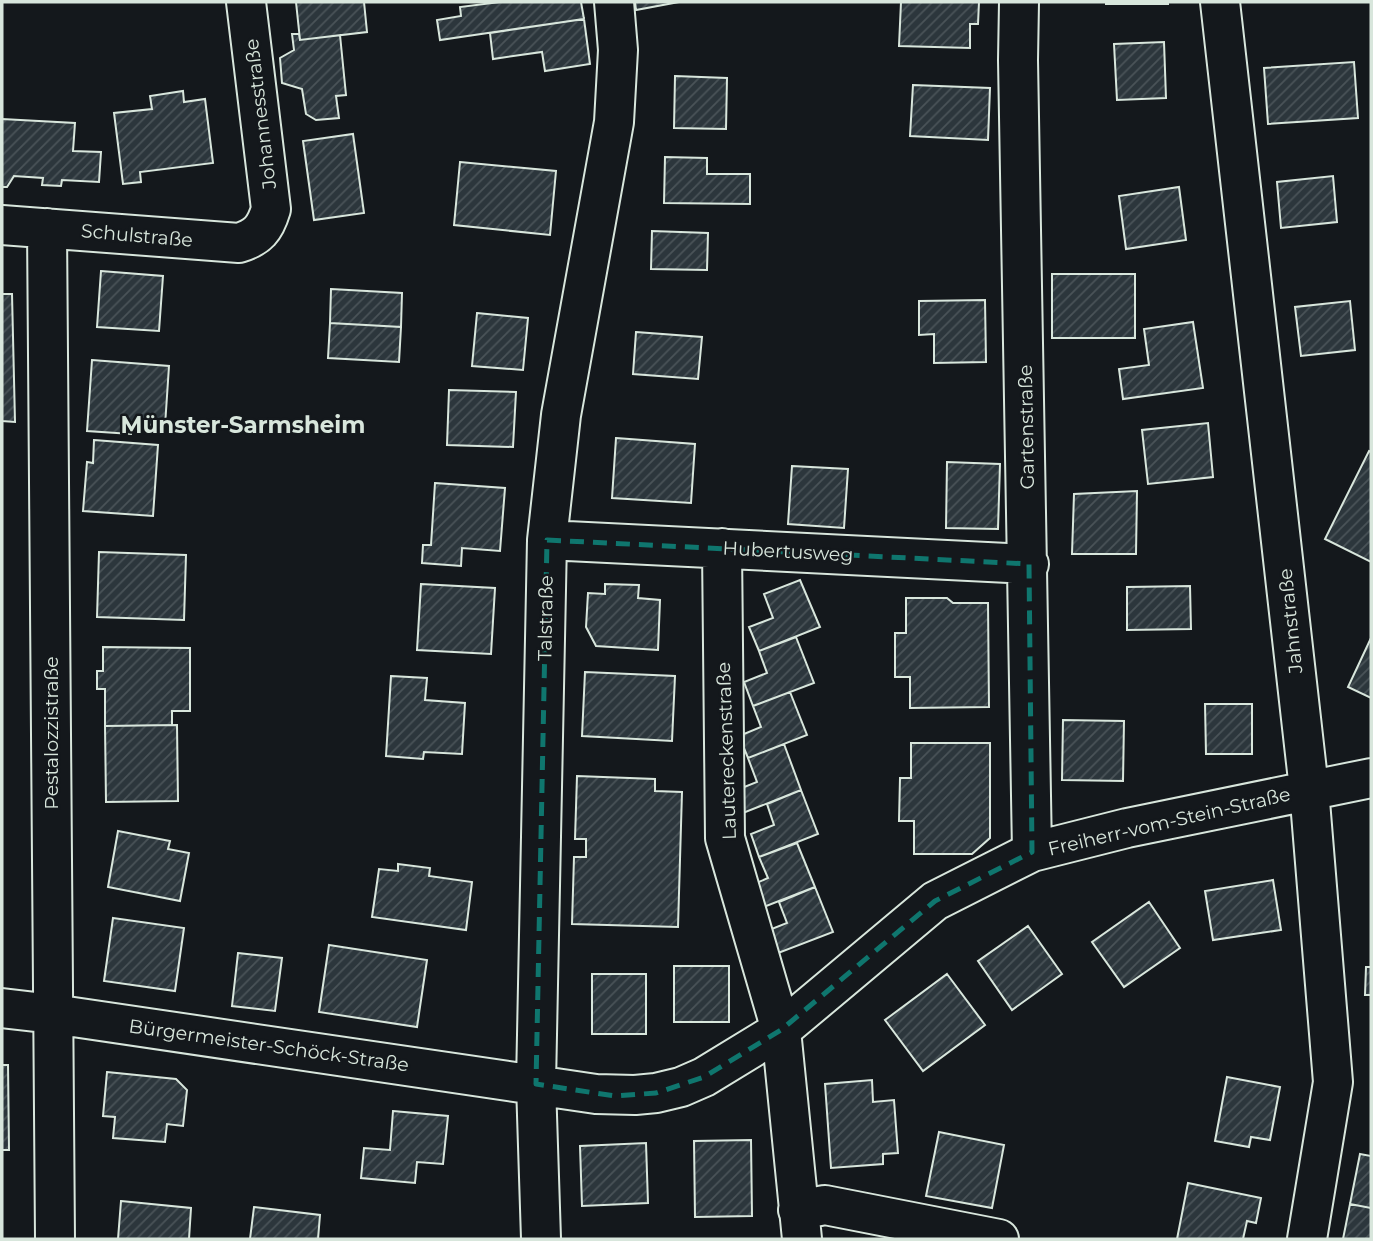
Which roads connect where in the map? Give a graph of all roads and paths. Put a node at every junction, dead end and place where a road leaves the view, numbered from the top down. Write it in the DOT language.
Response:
graph roads {
  1 [pos="247,2"];
  2 [pos="614,2"];
  3 [pos="1019,2"];
  4 [pos="1220,2"];
  5 [pos="2,225"];
  6 [pos="266,225"];
  7 [pos="47,228"];
  8 [pos="547,540"];
  9 [pos="722,548"];
  10 [pos="1028,564"];
  11 [pos="1371,778"];
  12 [pos="1309,789"];
  13 [pos="1032,852"];
  14 [pos="2,1009"];
  15 [pos="53,1014"];
  16 [pos="781,1031"];
  17 [pos="536,1084"];
  18 [pos="800,1224"];
  19 [pos="55,1239"];
  20 [pos="541,1239"];
  21 [pos="999,1239"];
  22 [pos="1307,1239"];
  1 -- 6 [label="street, Johannesstraße"];
  2 -- 8 [label="street, Talstraße"];
  3 -- 10 [label="street, Gartenstraße"];
  4 -- 12 [label="street, Jahnstraße"];
  5 -- 7 [label="street, Schulstraße"];
  6 -- 7 [label="street, Schulstraße"];
  7 -- 15 [label="street, Pestalozzistraße"];
  8 -- 9 [label="street, Hubertusweg"];
  8 -- 17 [label="street, Talstraße"];
  9 -- 10 [label="street, Hubertusweg"];
  9 -- 16 [label="street, Lautereckenstraße"];
  10 -- 13 [label="street, Gartenstraße"];
  11 -- 12 [label="street, Freiherr-vom-Stein-Straße"];
  12 -- 13 [label="street, Freiherr-vom-Stein-Straße"];
  12 -- 22 [label="street, Jahnstraße"];
  13 -- 16 [label="street, Freiherr-vom-Stein-Straße"];
  14 -- 15 [label="street, Bürgermeister-Schöck-Straße"];
  15 -- 17 [label="street, Bürgermeister-Schöck-Straße"];
  15 -- 19 [label="street, Pestalozzistraße"];
  16 -- 17 [label="street, Freiherr-vom-Stein-Straße"];
  16 -- 18 [label="street, Lautereckenstraße"];
  17 -- 20 [label="street, Talstraße"];
  18 -- 21 [label="street"];
}
